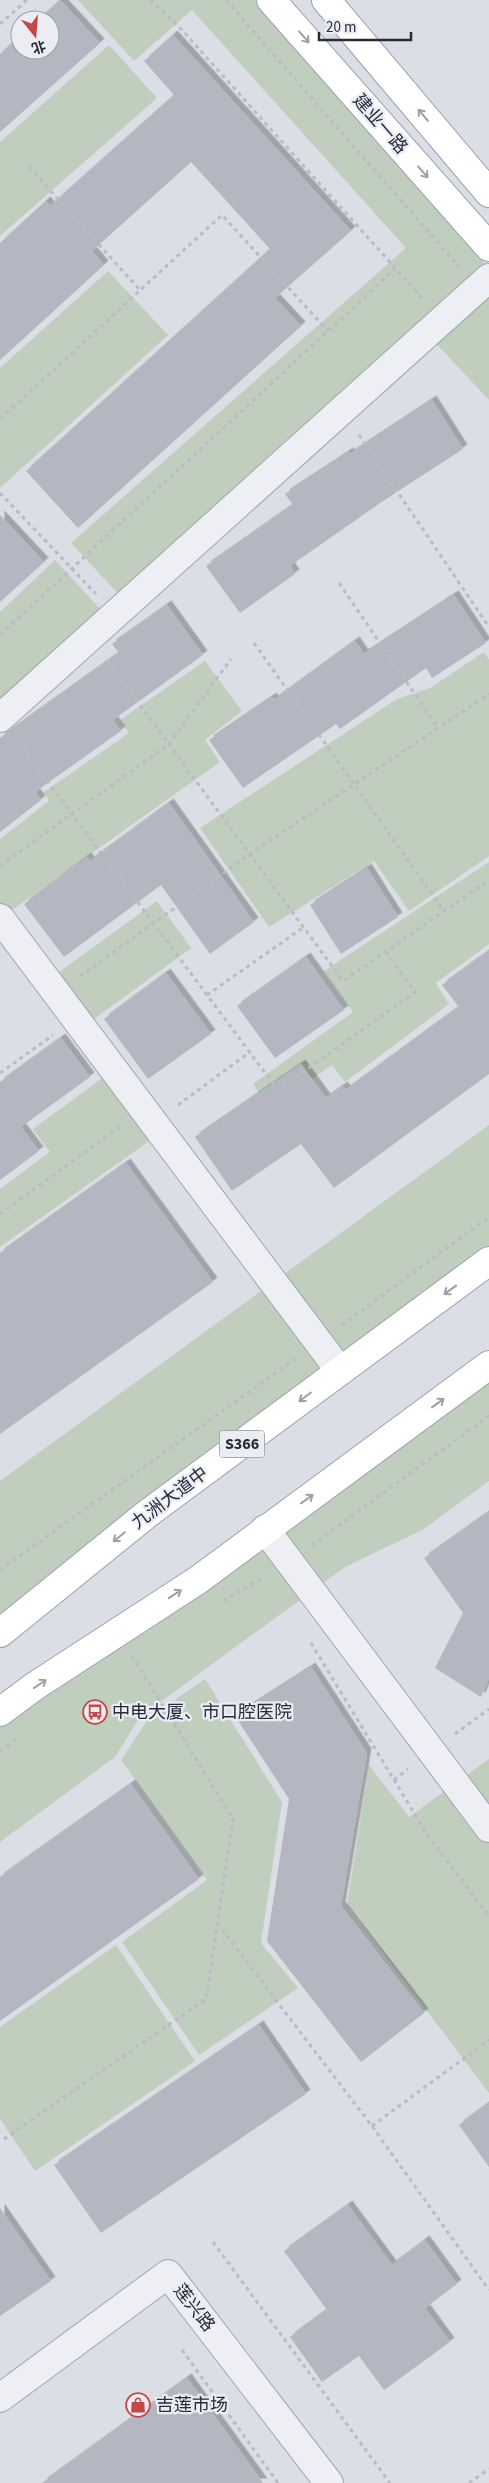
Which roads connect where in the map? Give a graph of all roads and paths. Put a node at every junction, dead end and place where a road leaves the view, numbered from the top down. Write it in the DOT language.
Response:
graph roads {
  1 [pos="27,0"];
  2 [pos="150,0"];
  3 [pos="226,0"];
  4 [pos="271,0"];
  5 [pos="326,0"];
  6 [pos="0,24"];
  7 [pos="30,167"];
  8 [pos="489,192"];
  9 [pos="489,247"];
  10 [pos="395,268"];
  11 [pos="483,283"];
  12 [pos="140,290"];
  13 [pos="442,320"];
  14 [pos="328,331"];
  15 [pos="342,410"];
  16 [pos="0,419"];
  17 [pos="0,493"];
  18 [pos="71,569"];
  19 [pos="339,583"];
  20 [pos="115,614"];
  21 [pos="489,627"];
  22 [pos="0,635"];
  23 [pos="90,637"];
  24 [pos="254,643"];
  25 [pos="231,660"];
  26 [pos="489,694"];
  27 [pos="0,718"];
  28 [pos="438,728"];
  29 [pos="169,744"];
  30 [pos="356,784"];
  31 [pos="72,814"];
  32 [pos="250,854"];
  33 [pos="0,866"];
  34 [pos="489,880"];
  35 [pos="444,911"];
  36 [pos="0,918"];
  37 [pos="154,924"];
  38 [pos="304,927"];
  39 [pos="386,952"];
  40 [pos="56,992"];
  41 [pos="207,995"];
  42 [pos="75,1018"];
  43 [pos="250,1052"];
  44 [pos="0,1073"];
  45 [pos="149,1116"];
  46 [pos="0,1214"];
  47 [pos="489,1217"];
  48 [pos="489,1261"];
  49 [pos="320,1341"];
  50 [pos="489,1365"];
  51 [pos="340,1371"];
  52 [pos="265,1529"];
  53 [pos="0,1570"];
  54 [pos="0,1633"];
  55 [pos="306,1636"];
  56 [pos="131,1656"];
  57 [pos="0,1712"];
  58 [pos="489,1828"];
  59 [pos="489,1916"];
  60 [pos="217,1923"];
  61 [pos="489,2040"];
  62 [pos="372,2126"];
  63 [pos="4,2139"];
  64 [pos="213,2242"];
  65 [pos="489,2290"];
  66 [pos="182,2350"];
  67 [pos="0,2398"];
  68 [pos="489,2469"];
  69 [pos="278,2483"];
  70 [pos="329,2483"];
  71 [pos="390,2483"];
  72 [pos="469,2483"];
  1 -- 6 [label="path"];
  2 -- 10 [label="path"];
  3 -- 11 [label="path"];
  4 -- 9 [label="main road, 建业一路, one-way"];
  8 -- 5 [label="main road, one-way"];
  7 -- 12 [label="path"];
  10 -- 13 [label="path"];
  10 -- 14 [label="path"];
  11 -- 13 [label="street"];
  12 -- 14 [label="path"];
  12 -- 16 [label="path"];
  13 -- 15 [label="street"];
  14 -- 18 [label="path"];
  15 -- 20 [label="street"];
  15 -- 21 [label="path"];
  17 -- 18 [label="path"];
  18 -- 20 [label="path"];
  18 -- 22 [label="path"];
  19 -- 28 [label="path"];
  20 -- 23 [label="street"];
  23 -- 27 [label="street"];
  23 -- 29 [label="path"];
  24 -- 30 [label="path"];
  25 -- 29 [label="path"];
  26 -- 28 [label="path"];
  27 -- 31 [label="path"];
  28 -- 30 [label="path"];
  29 -- 31 [label="path"];
  29 -- 32 [label="path"];
  30 -- 32 [label="path"];
  30 -- 35 [label="path"];
  31 -- 33 [label="path"];
  31 -- 37 [label="path"];
  32 -- 37 [label="path"];
  32 -- 38 [label="path"];
  34 -- 35 [label="path"];
  35 -- 39 [label="path"];
  36 -- 40 [label="street"];
  37 -- 40 [label="path"];
  37 -- 41 [label="path"];
  38 -- 39 [label="path"];
  38 -- 41 [label="path"];
  39 -- 43 [label="path"];
  40 -- 42 [label="street"];
  41 -- 43 [label="path"];
  42 -- 44 [label="path"];
  42 -- 45 [label="street"];
  43 -- 45 [label="path"];
  45 -- 46 [label="path"];
  45 -- 49 [label="street"];
  47 -- 49 [label="path"];
  48 -- 51 [label="main road, 九洲大道中 / S366, one-way"];
  49 -- 51 [label="street"];
  49 -- 53 [label="path"];
  52 -- 50 [label="main road, one-way"];
  51 -- 54 [label="main road, 九洲大道中 / S366, one-way"];
  57 -- 52 [label="main road, one-way"];
  52 -- 58 [label="street"];
  55 -- 59 [label="path"];
  56 -- 60 [label="path"];
  60 -- 62 [label="path"];
  60 -- 63 [label="path"];
  61 -- 62 [label="path"];
  62 -- 65 [label="path"];
  64 -- 71 [label="path"];
  66 -- 69 [label="path"];
  67 -- 70 [label="street, 莲兴路"];
  68 -- 72 [label="path"];
}
